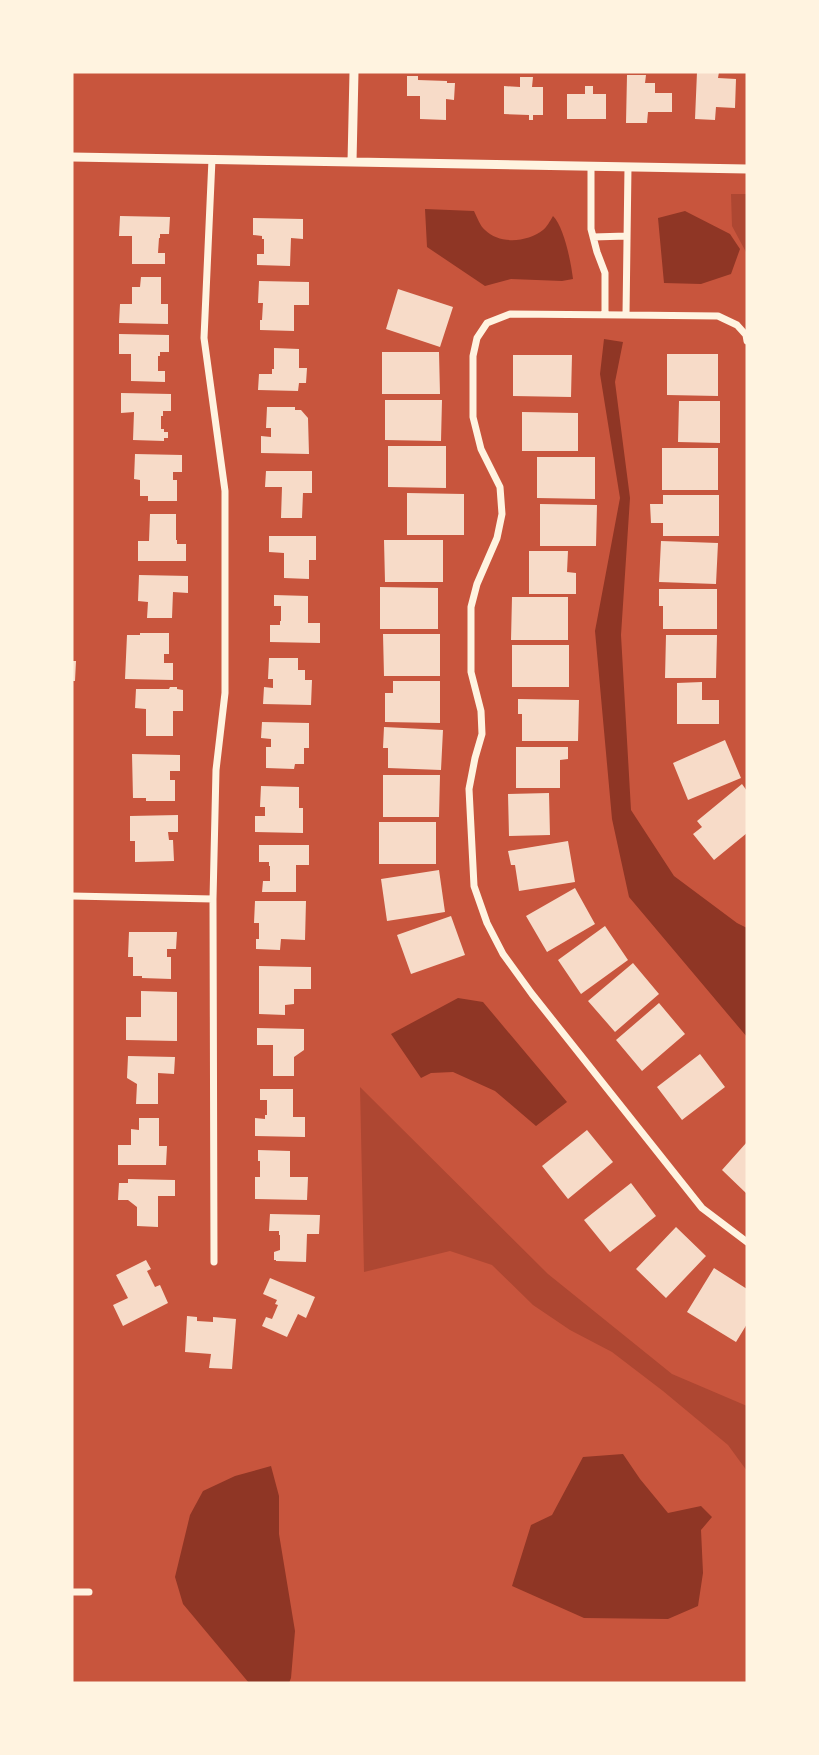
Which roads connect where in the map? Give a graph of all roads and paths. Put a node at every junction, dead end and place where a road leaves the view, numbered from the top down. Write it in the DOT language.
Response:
graph roads {
  1 [pos="354,72"];
  2 [pos="72,157"];
  3 [pos="212,159"];
  4 [pos="352,162"];
  5 [pos="591,166"];
  6 [pos="628,167"];
  7 [pos="747,169"];
  8 [pos="627,236"];
  9 [pos="593,237"];
  10 [pos="605,314"];
  11 [pos="626,315"];
  12 [pos="747,341"];
  13 [pos="72,896"];
  14 [pos="213,899"];
  15 [pos="747,1242"];
  16 [pos="214,1262"];
  17 [pos="72,1592"];
  18 [pos="89,1592"];
  1 -- 4 [label="street"];
  2 -- 3 [label="street"];
  3 -- 4 [label="street"];
  3 -- 14 [label="street"];
  4 -- 5 [label="street"];
  5 -- 6 [label="street"];
  5 -- 9 [label="street"];
  6 -- 7 [label="street"];
  6 -- 8 [label="street"];
  8 -- 9 [label="street"];
  8 -- 11 [label="street"];
  9 -- 10 [label="street"];
  10 -- 11 [label="street"];
  10 -- 15 [label="street"];
  11 -- 12 [label="street"];
  13 -- 14 [label="street"];
  14 -- 16 [label="street"];
  17 -- 18 [label="street"];
}
